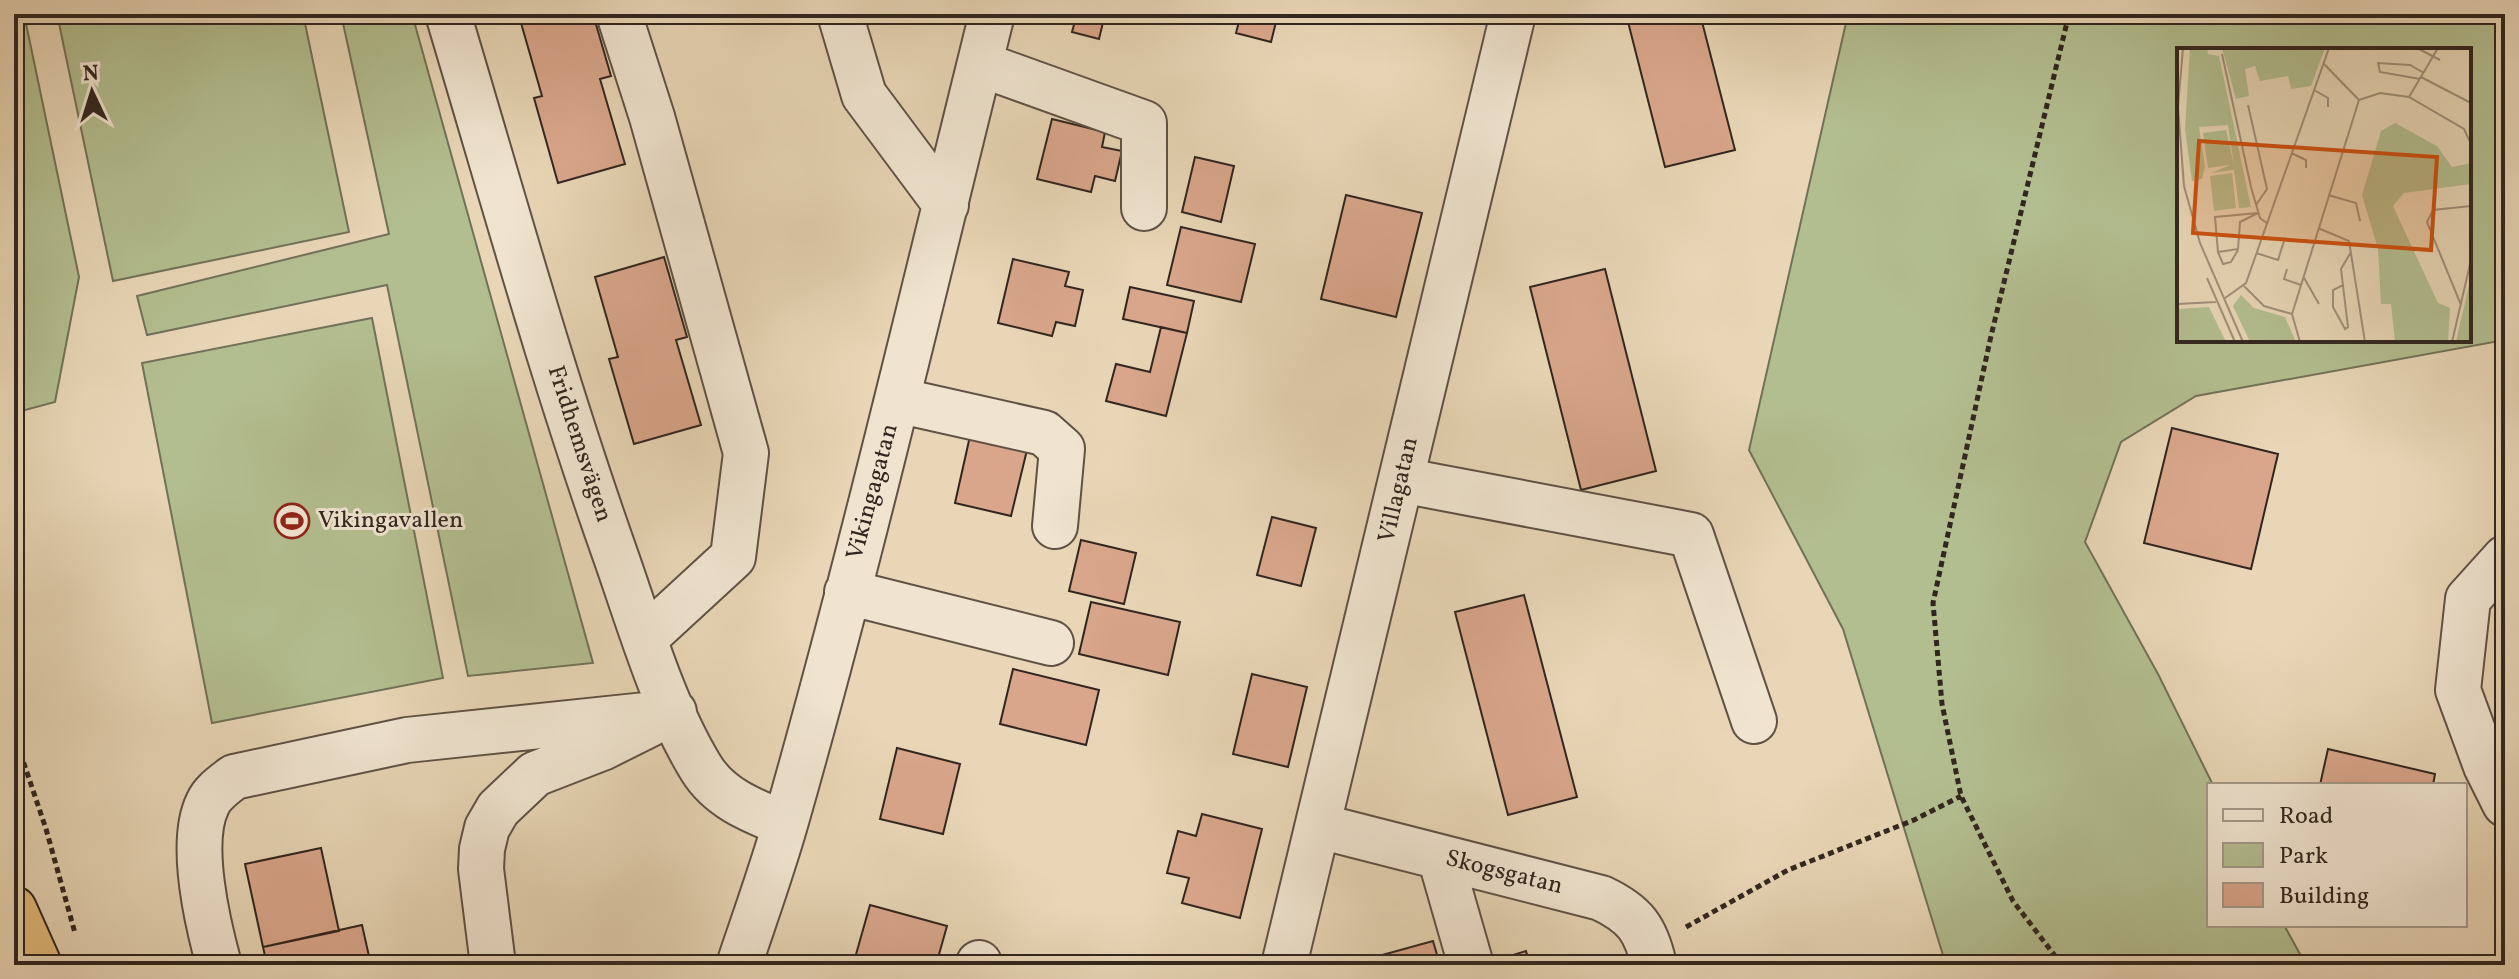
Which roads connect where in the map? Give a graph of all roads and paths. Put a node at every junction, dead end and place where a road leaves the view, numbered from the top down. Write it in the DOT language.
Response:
graph roads {
  1 [pos="448,14"];
  2 [pos="619,14"];
  3 [pos="840,14"];
  4 [pos="992,14"];
  5 [pos="1513,14"];
  6 [pos="2069,14"];
  7 [pos="980,64"];
  8 [pos="946,205"];
  9 [pos="1144,208"];
  10 [pos="897,400"];
  11 [pos="1401,480"];
  12 [pos="1055,526"];
  13 [pos="2505,558"];
  14 [pos="847,592"];
  15 [pos="645,638"];
  16 [pos="1051,643"];
  17 [pos="674,712"];
  18 [pos="1754,721"];
  19 [pos="14,734"];
  20 [pos="1961,796"];
  21 [pos="2505,804"];
  22 [pos="785,824"];
  23 [pos="1319,826"];
  24 [pos="1440,857"];
  25 [pos="14,909"];
  26 [pos="75,935"];
  27 [pos="1652,956"];
  28 [pos="39,965"];
  29 [pos="219,965"];
  30 [pos="493,965"];
  31 [pos="739,965"];
  32 [pos="1284,965"];
  33 [pos="1471,965"];
  34 [pos="2062,965"];
  1 -- 15 [label="street, Fridhemsvägen"];
  2 -- 15 [label="street"];
  3 -- 8 [label="street"];
  4 -- 7 [label="street, Vikingagatan"];
  5 -- 11 [label="street, Villagatan"];
  6 -- 20 [label="path"];
  7 -- 8 [label="street, Vikingagatan"];
  7 -- 9 [label="street"];
  8 -- 10 [label="street, Vikingagatan"];
  10 -- 12 [label="street"];
  10 -- 14 [label="street, Vikingagatan"];
  11 -- 18 [label="street"];
  11 -- 23 [label="street, Villagatan"];
  13 -- 21 [label="street"];
  14 -- 16 [label="street"];
  14 -- 22 [label="street, Vikingagatan"];
  15 -- 17 [label="street, Fridhemsvägen"];
  17 -- 22 [label="street, Fridhemsvägen"];
  17 -- 29 [label="street"];
  17 -- 30 [label="street"];
  19 -- 26 [label="path"];
  20 -- 27 [label="path"];
  20 -- 34 [label="path"];
  22 -- 31 [label="street, Vikingagatan"];
  23 -- 24 [label="street, Skogsgatan"];
  23 -- 32 [label="street, Villagatan"];
  24 -- 27 [label="street, Skogsgatan"];
  24 -- 33 [label="street"];
  25 -- 28 [label="highway"];
}
